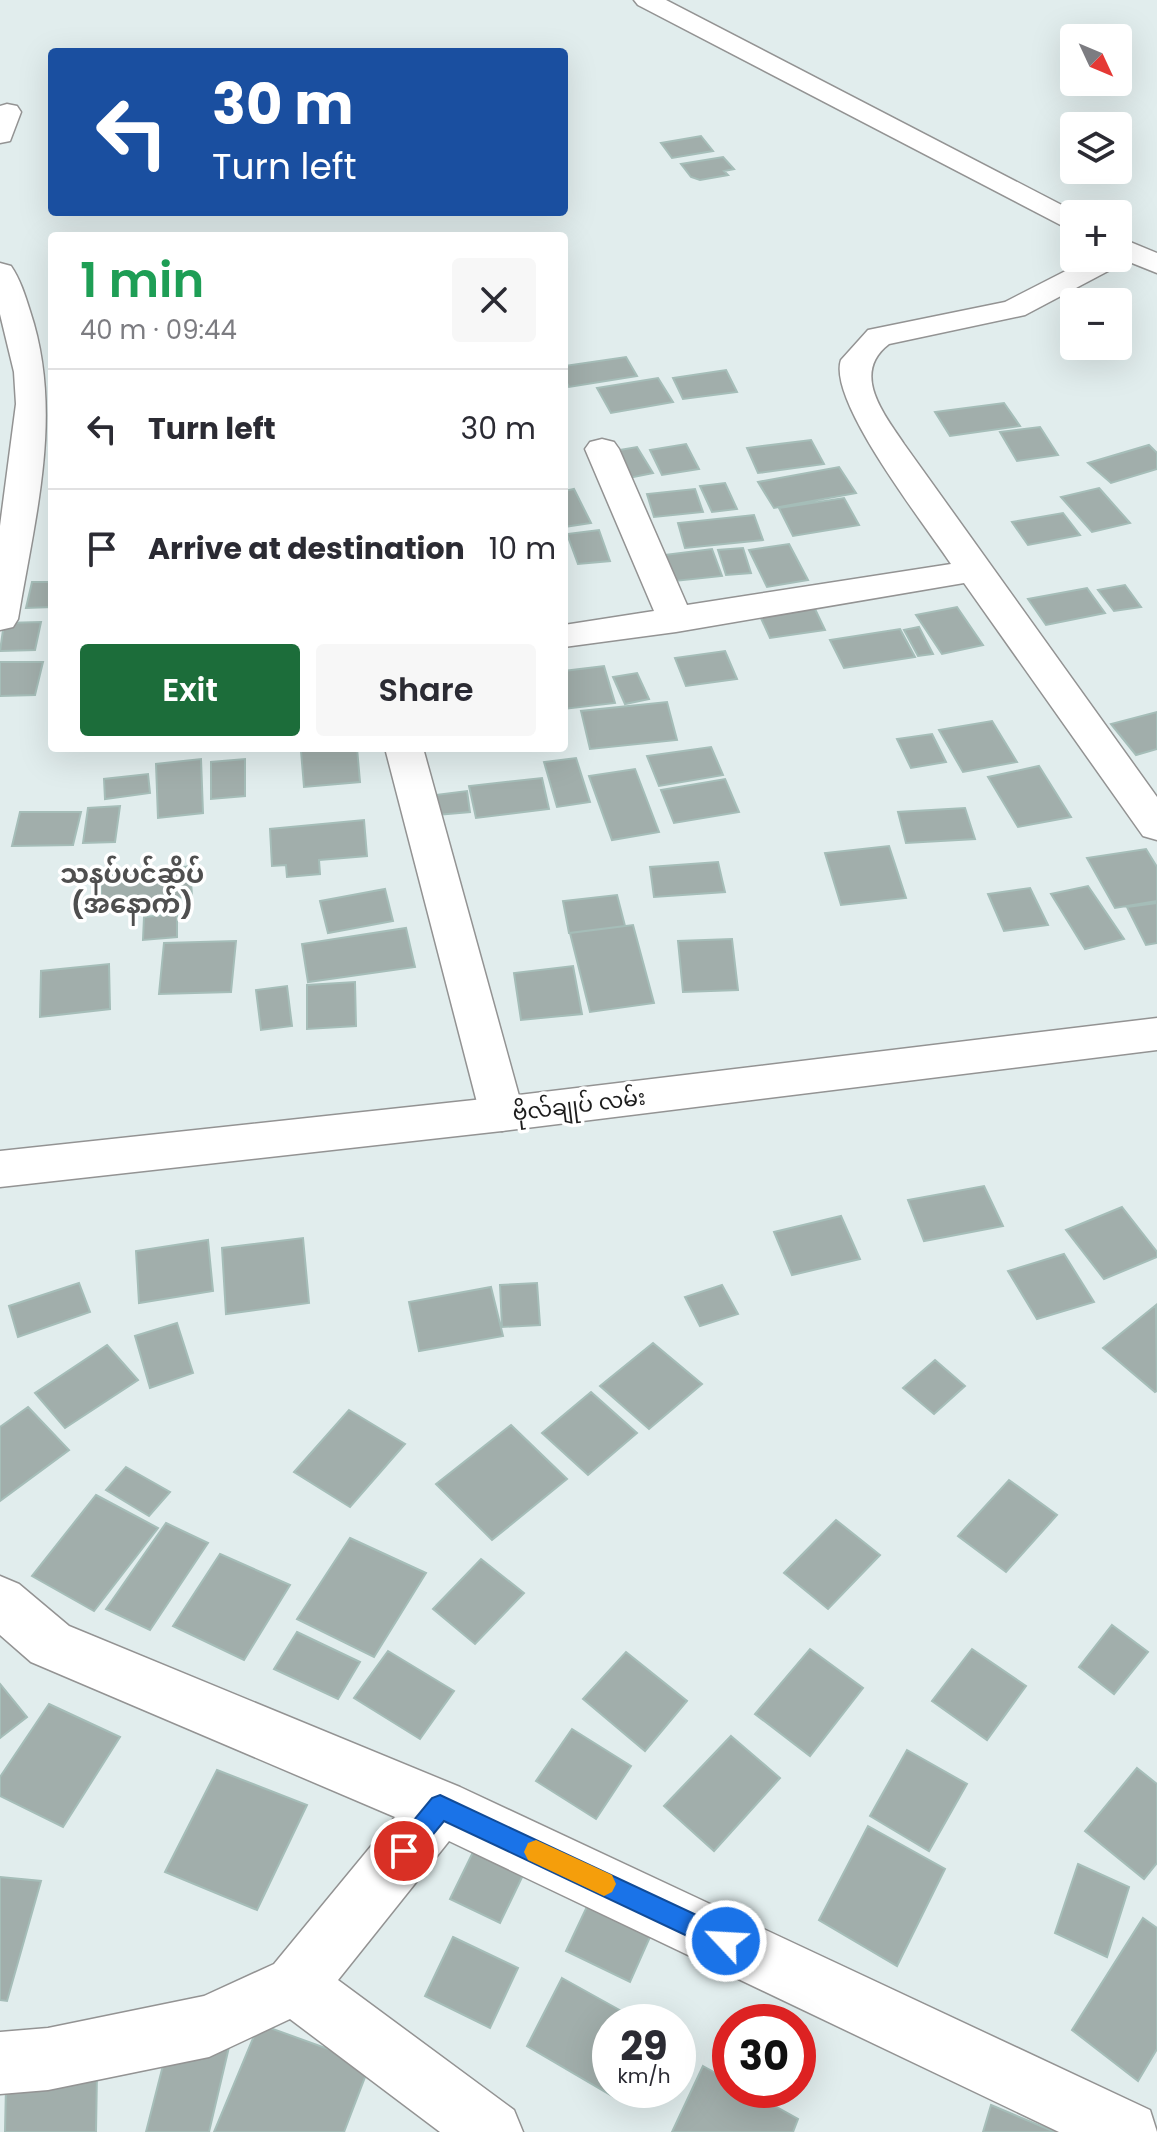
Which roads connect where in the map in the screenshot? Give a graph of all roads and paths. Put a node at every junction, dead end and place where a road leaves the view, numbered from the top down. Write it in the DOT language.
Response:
graph roads {
  1 [pos="647,0"];
  2 [pos="1060,216"];
  3 [pos="1132,257"];
  4 [pos="1157,264"];
  5 [pos="0,272"];
  6 [pos="1083,272"];
  7 [pos="602,449"];
  8 [pos="972,571"];
  9 [pos="0,619"];
  10 [pos="676,621"];
  11 [pos="568,635"];
  12 [pos="405,752"];
  13 [pos="1157,826"];
  14 [pos="1157,1034"];
  15 [pos="502,1114"];
  16 [pos="0,1169"];
  17 [pos="0,1601"];
  18 [pos="440,1807"];
  19 [pos="295,1985"];
  20 [pos="0,2063"];
  21 [pos="492,2132"];
  22 [pos="1128,2132"];
  1 -- 2 [label="street"];
  3 -- 4 [label="street"];
  5 -- 9 [label="street"];
  6 -- 8 [label="street"];
  7 -- 10 [label="street"];
  8 -- 10 [label="street"];
  8 -- 13 [label="street"];
  10 -- 11 [label="street"];
  12 -- 15 [label="street"];
  14 -- 15 [label="street, ဗိုလ်ချုပ် လမ်း"];
  15 -- 16 [label="street, ဗိုလ်ချုပ် လမ်း"];
  17 -- 18 [label="street"];
  18 -- 19 [label="street"];
  18 -- 22 [label="street"];
  19 -- 20 [label="street"];
  19 -- 21 [label="street"];
}
